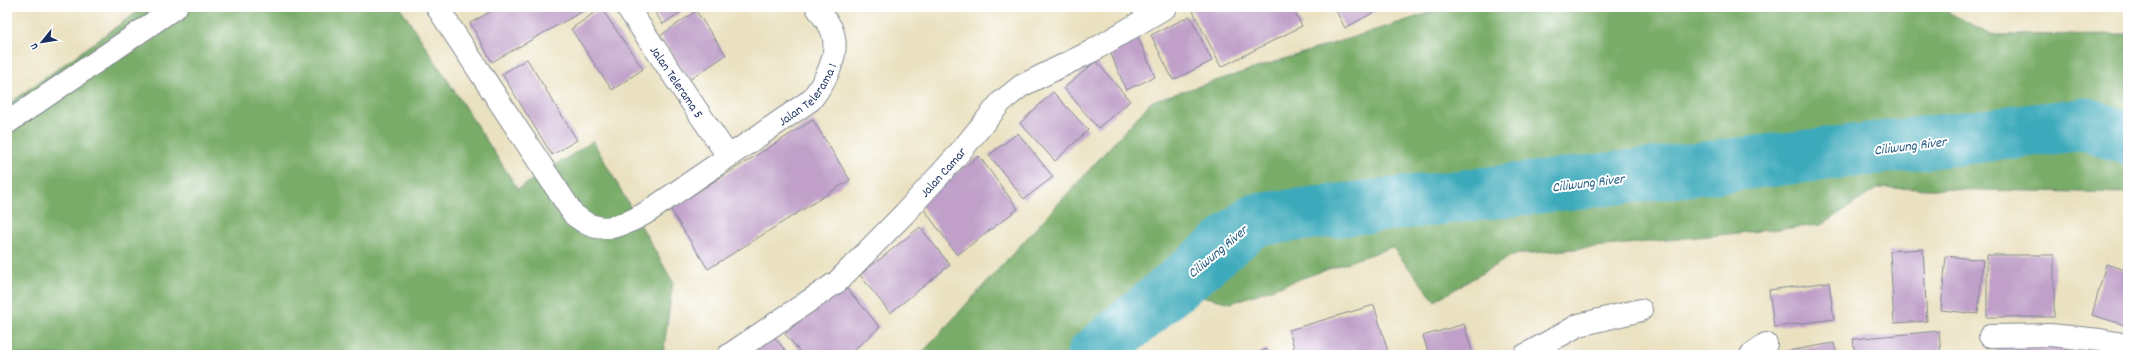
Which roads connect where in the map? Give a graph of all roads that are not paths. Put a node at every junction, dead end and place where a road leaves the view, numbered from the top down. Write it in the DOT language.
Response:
graph roads {
  1 [pos="176,7"];
  2 [pos="437,7"];
  3 [pos="627,7"];
  4 [pos="817,7"];
  5 [pos="1166,7"];
  6 [pos="7,123"];
  7 [pos="728,156"];
  8 [pos="1641,310"];
  9 [pos="1990,336"];
  10 [pos="2128,345"];
  11 [pos="730,355"];
  12 [pos="1525,355"];
  1 -- 6 [label="street"];
  2 -- 7 [label="street, Jalan Telerama 1"];
  3 -- 7 [label="street, Jalan Telerama 5"];
  4 -- 7 [label="street, Jalan Telerama 1"];
  5 -- 11 [label="street, Jalan Camar"];
  8 -- 12 [label="street"];
  9 -- 10 [label="street"];
}
